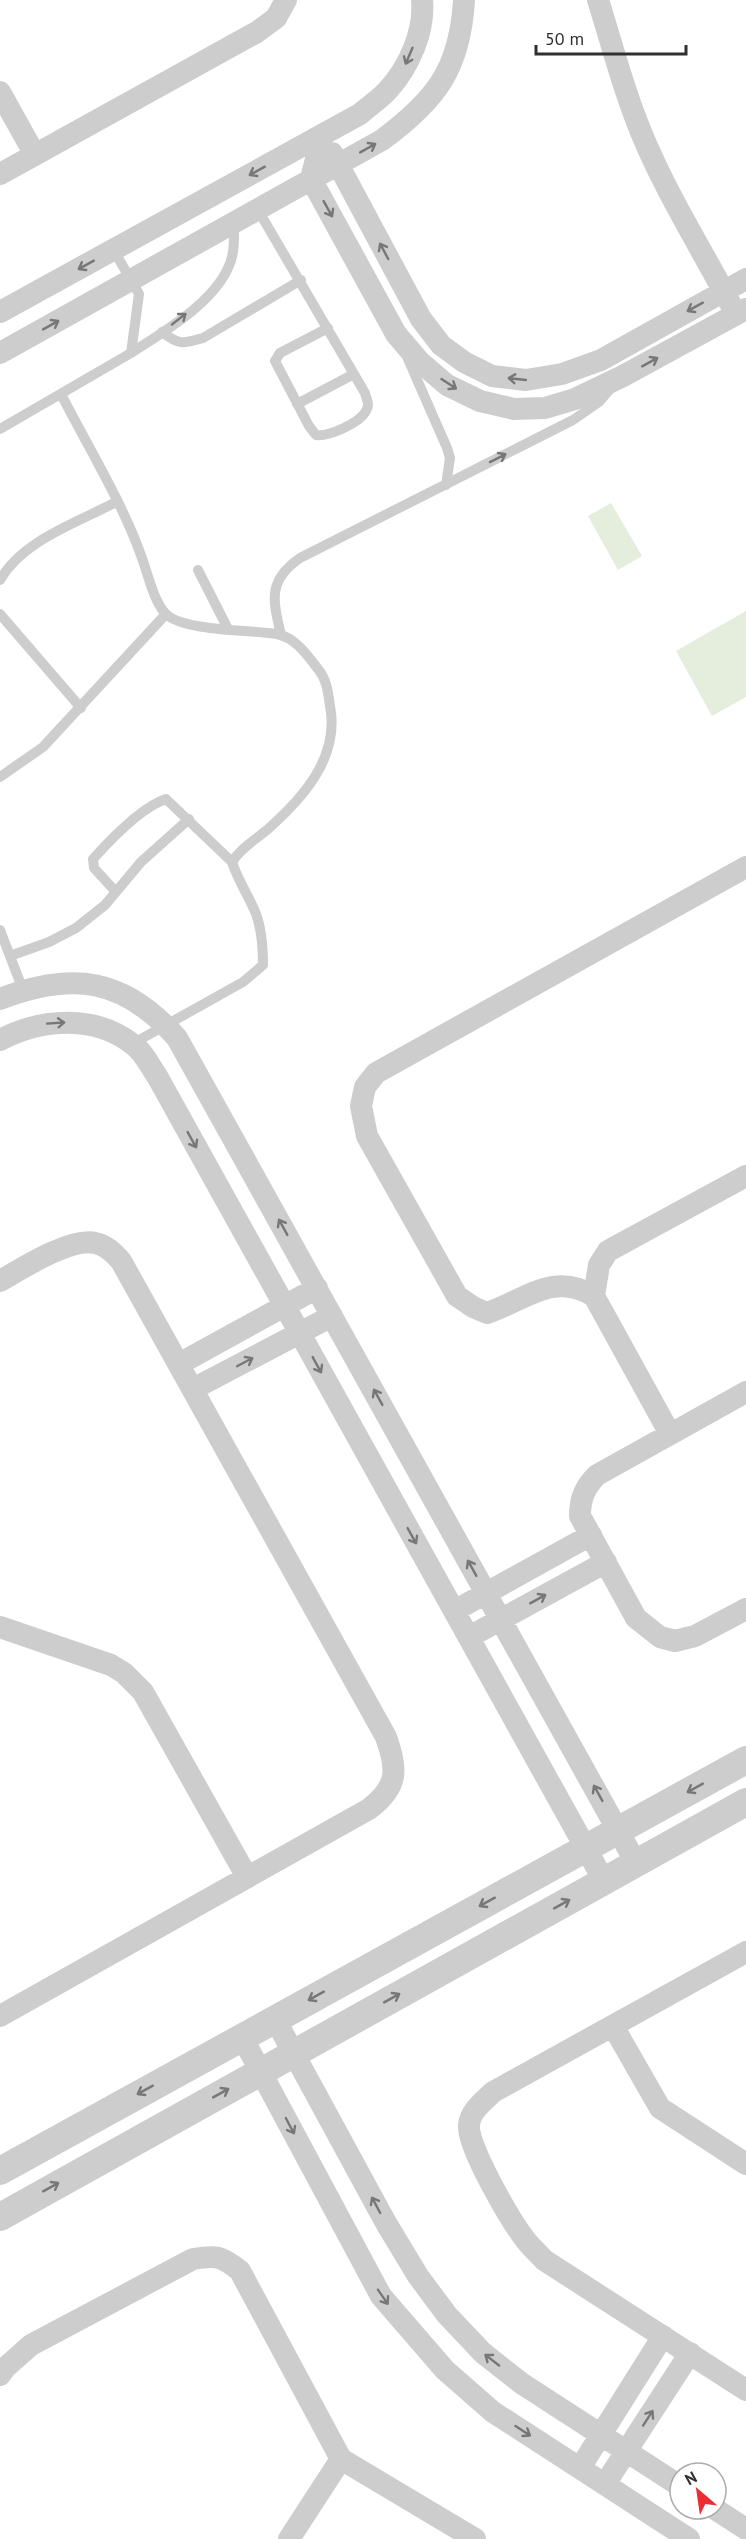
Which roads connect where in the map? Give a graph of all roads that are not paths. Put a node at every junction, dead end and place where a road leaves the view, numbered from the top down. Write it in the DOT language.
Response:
graph roads {
  1 [pos="286,0"];
  2 [pos="423,0"];
  3 [pos="464,0"];
  4 [pos="598,0"];
  5 [pos="0,92"];
  6 [pos="322,135"];
  7 [pos="35,155"];
  8 [pos="338,164"];
  9 [pos="0,174"];
  10 [pos="311,179"];
  11 [pos="258,210"];
  12 [pos="234,223"];
  13 [pos="113,249"];
  14 [pos="746,279"];
  15 [pos="132,280"];
  16 [pos="301,280"];
  17 [pos="724,291"];
  18 [pos="0,312"];
  19 [pos="741,312"];
  20 [pos="328,328"];
  21 [pos="162,332"];
  22 [pos="396,334"];
  23 [pos="0,353"];
  24 [pos="131,353"];
  25 [pos="354,374"];
  26 [pos="623,376"];
  27 [pos="61,394"];
  28 [pos="297,404"];
  29 [pos="0,429"];
  30 [pos="446,485"];
  31 [pos="116,501"];
  32 [pos="198,570"];
  33 [pos="0,580"];
  34 [pos="0,614"];
  35 [pos="166,614"];
  36 [pos="228,629"];
  37 [pos="280,635"];
  38 [pos="81,708"];
  39 [pos="0,777"];
  40 [pos="189,819"];
  41 [pos="232,862"];
  42 [pos="746,867"];
  43 [pos="115,891"];
  44 [pos="0,930"];
  45 [pos="10,956"];
  46 [pos="23,990"];
  47 [pos="0,999"];
  48 [pos="167,1026"];
  49 [pos="0,1040"];
  50 [pos="132,1044"];
  51 [pos="746,1176"];
  52 [pos="0,1281"];
  53 [pos="317,1288"];
  54 [pos="594,1296"];
  55 [pos="285,1306"];
  56 [pos="332,1316"];
  57 [pos="300,1333"];
  58 [pos="179,1364"];
  59 [pos="193,1389"];
  60 [pos="746,1392"];
  61 [pos="670,1434"];
  62 [pos="591,1535"];
  63 [pos="606,1562"];
  64 [pos="486,1593"];
  65 [pos="746,1609"];
  66 [pos="454,1611"];
  67 [pos="501,1619"];
  68 [pos="0,1627"];
  69 [pos="468,1637"];
  70 [pos="746,1760"];
  71 [pos="746,1802"];
  72 [pos="618,1830"];
  73 [pos="586,1848"];
  74 [pos="636,1863"];
  75 [pos="248,1877"];
  76 [pos="604,1881"];
  77 [pos="746,1952"];
  78 [pos="0,2016"];
  79 [pos="275,2019"];
  80 [pos="613,2026"];
  81 [pos="242,2037"];
  82 [pos="294,2053"];
  83 [pos="261,2071"];
  84 [pos="746,2164"];
  85 [pos="0,2171"];
  86 [pos="0,2217"];
  87 [pos="663,2336"];
  88 [pos="690,2353"];
  89 [pos="0,2375"];
  90 [pos="746,2390"];
  91 [pos="601,2434"];
  92 [pos="626,2451"];
  93 [pos="341,2459"];
  94 [pos="580,2468"];
  95 [pos="668,2478"];
  96 [pos="605,2484"];
  97 [pos="728,2517"];
  98 [pos="746,2529"];
  99 [pos="289,2539"];
  100 [pos="475,2539"];
  101 [pos="689,2539"];
  1 -- 7 [label="street"];
  2 -- 6 [label="street, one-way"];
  8 -- 3 [label="street, one-way"];
  4 -- 17 [label="street"];
  5 -- 7 [label="street"];
  6 -- 8 [label="street"];
  6 -- 10 [label="street"];
  6 -- 13 [label="street, one-way"];
  7 -- 9 [label="street"];
  8 -- 10 [label="street"];
  17 -- 8 [label="street, one-way"];
  10 -- 11 [label="street"];
  10 -- 22 [label="street, one-way"];
  11 -- 12 [label="street"];
  11 -- 16 [label="lane"];
  12 -- 15 [label="street"];
  21 -- 12 [label="lane, one-way"];
  13 -- 15 [label="lane"];
  13 -- 18 [label="street, one-way"];
  14 -- 17 [label="street"];
  23 -- 15 [label="street, one-way"];
  15 -- 24 [label="lane"];
  16 -- 20 [label="lane"];
  16 -- 21 [label="lane"];
  17 -- 19 [label="street"];
  26 -- 19 [label="street, one-way"];
  20 -- 25 [label="lane"];
  20 -- 28 [label="lane"];
  21 -- 24 [label="lane"];
  22 -- 26 [label="street, one-way"];
  22 -- 30 [label="lane"];
  24 -- 27 [label="lane"];
  25 -- 28 [label="lane"];
  25 -- 28 [label="lane"];
  30 -- 26 [label="lane, one-way"];
  27 -- 29 [label="lane"];
  27 -- 31 [label="lane"];
  30 -- 37 [label="lane"];
  31 -- 33 [label="lane"];
  31 -- 35 [label="lane"];
  32 -- 36 [label="lane"];
  34 -- 38 [label="lane"];
  35 -- 36 [label="lane"];
  35 -- 38 [label="lane"];
  36 -- 37 [label="lane"];
  37 -- 41 [label="lane"];
  38 -- 39 [label="lane"];
  40 -- 41 [label="lane"];
  40 -- 43 [label="lane"];
  40 -- 43 [label="lane"];
  41 -- 48 [label="lane"];
  42 -- 54 [label="street"];
  43 -- 45 [label="lane"];
  44 -- 45 [label="lane"];
  45 -- 46 [label="lane"];
  46 -- 47 [label="street"];
  46 -- 48 [label="street"];
  48 -- 50 [label="lane"];
  53 -- 48 [label="street, one-way"];
  49 -- 50 [label="street, one-way"];
  50 -- 55 [label="street, one-way"];
  51 -- 54 [label="street"];
  52 -- 58 [label="street"];
  53 -- 55 [label="street"];
  53 -- 56 [label="street"];
  54 -- 61 [label="street"];
  55 -- 57 [label="street"];
  55 -- 58 [label="street"];
  56 -- 57 [label="street"];
  64 -- 56 [label="street, one-way"];
  59 -- 57 [label="street, one-way"];
  57 -- 66 [label="street, one-way"];
  58 -- 59 [label="street"];
  59 -- 75 [label="street"];
  60 -- 61 [label="street"];
  61 -- 62 [label="street"];
  62 -- 63 [label="street"];
  62 -- 64 [label="street"];
  63 -- 65 [label="street"];
  67 -- 63 [label="street, one-way"];
  64 -- 66 [label="street"];
  64 -- 67 [label="street"];
  66 -- 69 [label="street"];
  67 -- 69 [label="street"];
  72 -- 67 [label="street, one-way"];
  68 -- 75 [label="street"];
  69 -- 73 [label="street"];
  70 -- 72 [label="street, one-way"];
  71 -- 74 [label="street"];
  72 -- 73 [label="street"];
  72 -- 74 [label="street"];
  73 -- 76 [label="street"];
  73 -- 79 [label="street, one-way"];
  74 -- 76 [label="street"];
  75 -- 78 [label="street"];
  82 -- 76 [label="street, one-way"];
  77 -- 80 [label="street"];
  79 -- 81 [label="street"];
  79 -- 82 [label="street"];
  80 -- 84 [label="street"];
  80 -- 87 [label="street"];
  81 -- 83 [label="street"];
  81 -- 85 [label="street, one-way"];
  82 -- 83 [label="street"];
  91 -- 82 [label="street, one-way"];
  86 -- 83 [label="street, one-way"];
  83 -- 94 [label="street, one-way"];
  87 -- 88 [label="street"];
  87 -- 91 [label="street"];
  88 -- 90 [label="street"];
  92 -- 88 [label="street, one-way"];
  89 -- 93 [label="street"];
  91 -- 92 [label="street"];
  91 -- 94 [label="street"];
  92 -- 95 [label="street"];
  92 -- 96 [label="street"];
  93 -- 99 [label="street"];
  93 -- 100 [label="street"];
  94 -- 96 [label="street"];
  96 -- 101 [label="street"];
  97 -- 98 [label="street"];
}
